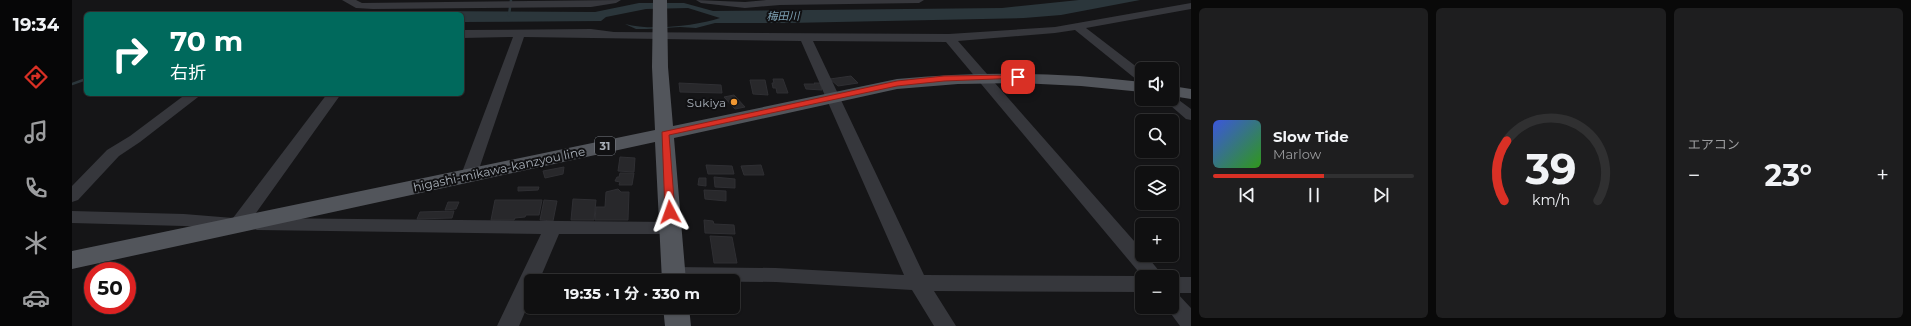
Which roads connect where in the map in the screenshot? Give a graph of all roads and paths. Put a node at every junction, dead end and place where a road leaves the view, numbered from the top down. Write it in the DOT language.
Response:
graph roads {
  1 [pos="347,0"];
  2 [pos="616,0"];
  3 [pos="700,0"];
  4 [pos="919,0"];
  5 [pos="660,1"];
  6 [pos="511,3"];
  7 [pos="1191,6"];
  8 [pos="1078,27"];
  9 [pos="520,33"];
  10 [pos="464,34"];
  11 [pos="661,34"];
  12 [pos="805,37"];
  13 [pos="949,38"];
  14 [pos="1135,72"];
  15 [pos="983,77"];
  16 [pos="1135,86"];
  17 [pos="1179,92"];
  18 [pos="1191,94"];
  19 [pos="193,96"];
  20 [pos="333,96"];
  21 [pos="833,96"];
  22 [pos="1179,106"];
  23 [pos="1191,116"];
  24 [pos="665,134"];
  25 [pos="469,175"];
  26 [pos="72,196"];
  27 [pos="72,217"];
  28 [pos="238,224"];
  29 [pos="554,228"];
  30 [pos="671,228"];
  31 [pos="72,260"];
  32 [pos="1148,270"];
  33 [pos="674,274"];
  34 [pos="740,276"];
  35 [pos="918,283"];
  36 [pos="1135,284"];
  37 [pos="1179,285"];
  38 [pos="1191,285"];
  39 [pos="1179,308"];
  40 [pos="677,314"];
  41 [pos="1191,324"];
  42 [pos="508,326"];
  43 [pos="678,326"];
  44 [pos="945,326"];
  1 -- 6 [label="street"];
  2 -- 6 [label="street"];
  3 -- 4 [label="street"];
  5 -- 11 [label="main road"];
  7 -- 8 [label="street"];
  8 -- 13 [label="street"];
  8 -- 14 [label="street"];
  9 -- 10 [label="street"];
  9 -- 11 [label="street"];
  9 -- 25 [label="street"];
  11 -- 12 [label="street"];
  11 -- 24 [label="main road"];
  12 -- 13 [label="street"];
  12 -- 21 [label="street"];
  13 -- 15 [label="street"];
  15 -- 16 [label="main road, higashi-mikawa-kanzyou line / 31"];
  15 -- 21 [label="main road, higashi-mikawa-kanzyou line / 31"];
  15 -- 32 [label="street"];
  17 -- 18 [label="main road"];
  19 -- 26 [label="street"];
  20 -- 28 [label="street"];
  21 -- 24 [label="main road, higashi-mikawa-kanzyou line / 31"];
  21 -- 35 [label="street"];
  22 -- 23 [label="street"];
  24 -- 25 [label="main road, higashi-mikawa-kanzyou line / 31"];
  24 -- 30 [label="main road"];
  25 -- 28 [label="main road, higashi-mikawa-kanzyou line / 31"];
  27 -- 28 [label="street"];
  28 -- 29 [label="street"];
  28 -- 31 [label="main road, higashi-mikawa-kanzyou line / 31"];
  29 -- 30 [label="street"];
  29 -- 42 [label="street"];
  30 -- 33 [label="main road"];
  34 -- 35 [label="street"];
  35 -- 36 [label="street"];
  35 -- 44 [label="street"];
  37 -- 38 [label="street"];
  39 -- 41 [label="street"];
  40 -- 43 [label="main road"];
}
